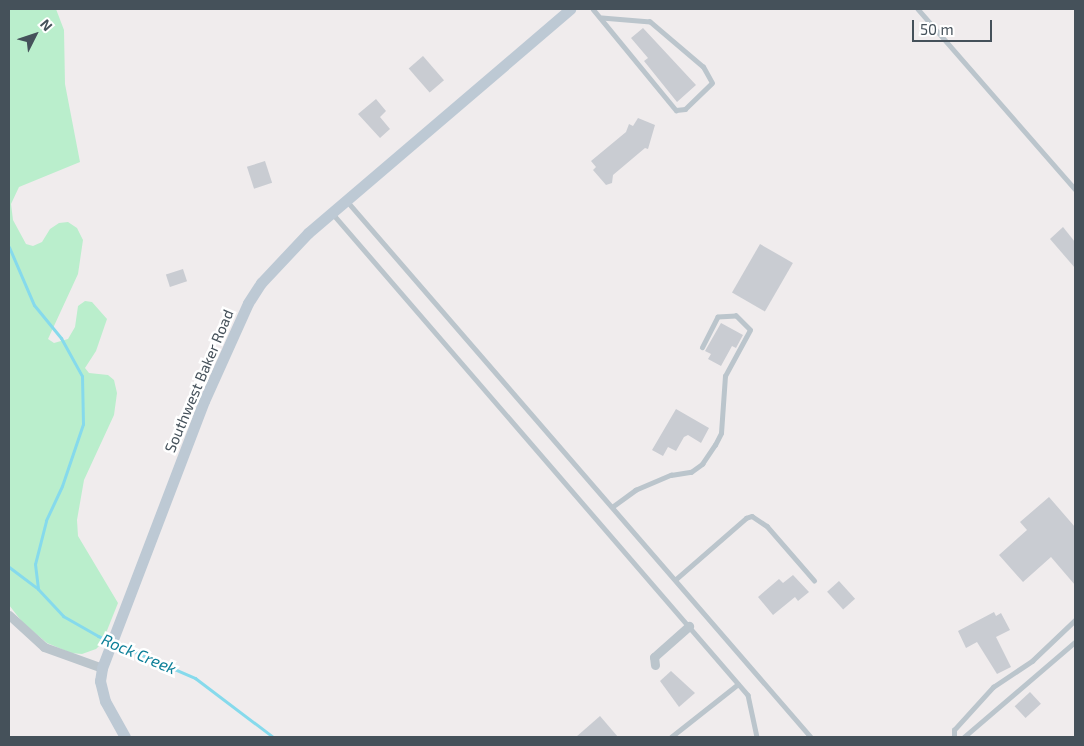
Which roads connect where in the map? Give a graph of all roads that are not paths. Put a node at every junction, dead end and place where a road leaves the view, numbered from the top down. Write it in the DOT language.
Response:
graph roads {
  1 [pos="570,9"];
  2 [pos="593,9"];
  3 [pos="918,9"];
  4 [pos="602,18"];
  5 [pos="1067,180"];
  6 [pos="1075,182"];
  7 [pos="1075,189"];
  8 [pos="346,200"];
  9 [pos="332,212"];
  10 [pos="703,346"];
  11 [pos="612,507"];
  12 [pos="675,580"];
  13 [pos="814,580"];
  14 [pos="9,615"];
  15 [pos="1075,620"];
  16 [pos="689,626"];
  17 [pos="1075,642"];
  18 [pos="655,666"];
  19 [pos="102,668"];
  20 [pos="738,684"];
  21 [pos="125,737"];
  22 [pos="671,737"];
  23 [pos="757,737"];
  24 [pos="811,737"];
  25 [pos="954,737"];
  26 [pos="964,737"];
  1 -- 8 [label="main road, Southwest Baker Road"];
  2 -- 4 [label="lane"];
  3 -- 5 [label="lane"];
  4 -- 4 [label="lane"];
  5 -- 6 [label="lane"];
  5 -- 7 [label="lane"];
  8 -- 9 [label="main road, Southwest Baker Road"];
  8 -- 11 [label="lane"];
  9 -- 16 [label="lane"];
  9 -- 19 [label="main road, Southwest Baker Road"];
  10 -- 11 [label="lane"];
  11 -- 12 [label="lane"];
  12 -- 13 [label="lane"];
  12 -- 24 [label="lane"];
  14 -- 19 [label="street"];
  15 -- 25 [label="lane"];
  16 -- 18 [label="street"];
  16 -- 20 [label="lane"];
  17 -- 26 [label="lane"];
  19 -- 21 [label="main road, Southwest Baker Road"];
  20 -- 22 [label="lane"];
  20 -- 23 [label="lane"];
}
